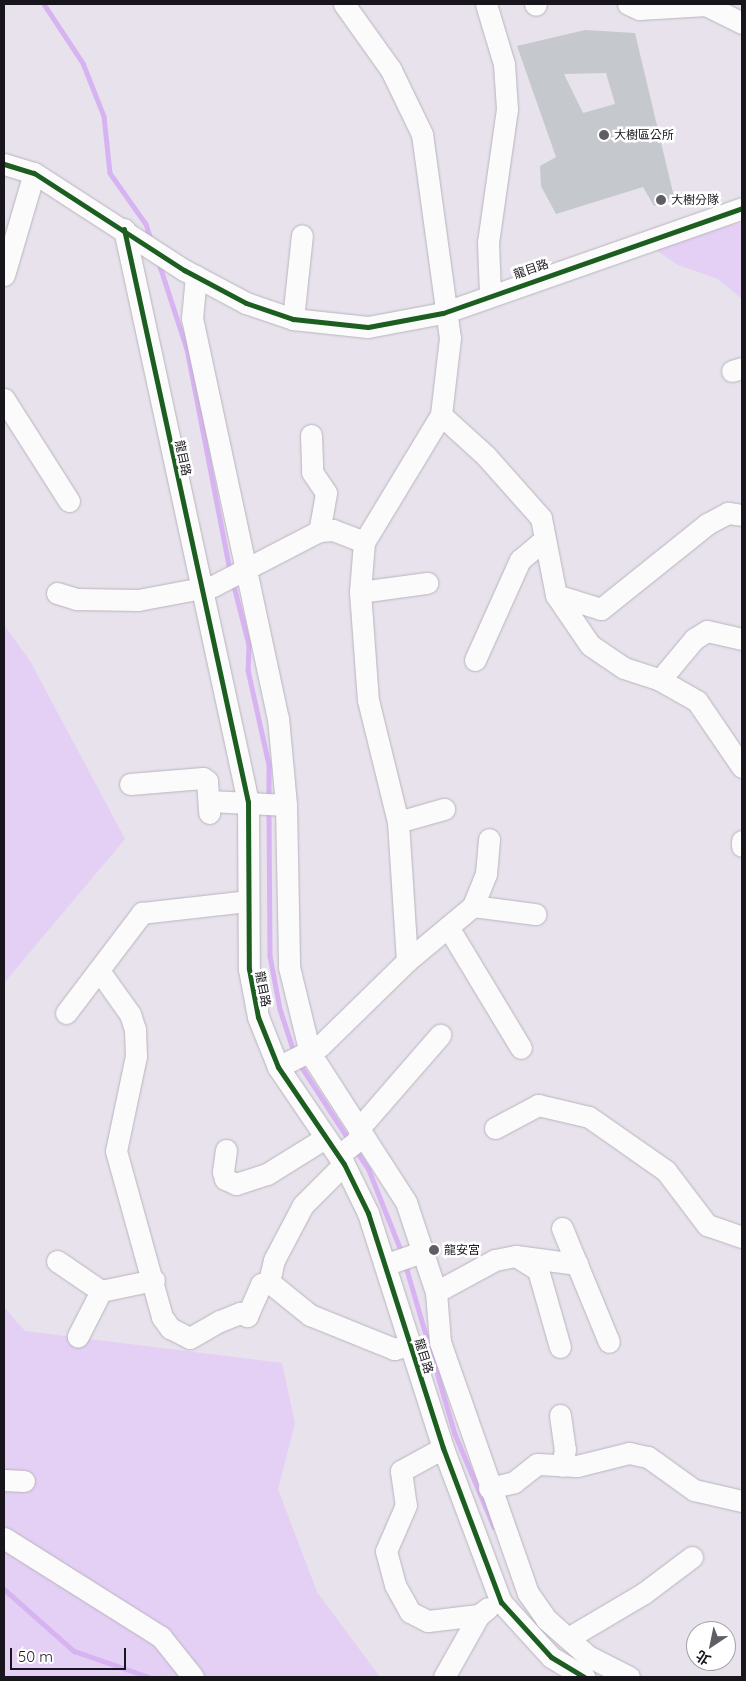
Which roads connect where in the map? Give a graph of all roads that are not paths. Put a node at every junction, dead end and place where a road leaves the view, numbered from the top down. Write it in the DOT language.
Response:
graph roads {
  1 [pos="344,4"];
  2 [pos="486,4"];
  3 [pos="628,4"];
  4 [pos="742,23"];
  5 [pos="4,164"];
  6 [pos="34,173"];
  7 [pos="742,208"];
  8 [pos="11,228"];
  9 [pos="124,229"];
  10 [pos="302,235"];
  11 [pos="190,273"];
  12 [pos="4,275"];
  13 [pos="490,294"];
  14 [pos="443,313"];
  15 [pos="293,319"];
  16 [pos="4,399"];
  17 [pos="441,415"];
  18 [pos="311,435"];
  19 [pos="70,501"];
  20 [pos="742,515"];
  21 [pos="319,531"];
  22 [pos="544,540"];
  23 [pos="364,542"];
  24 [pos="243,572"];
  25 [pos="427,583"];
  26 [pos="207,588"];
  27 [pos="360,592"];
  28 [pos="58,593"];
  29 [pos="556,595"];
  30 [pos="742,639"];
  31 [pos="476,660"];
  32 [pos="660,680"];
  33 [pos="742,767"];
  34 [pos="130,784"];
  35 [pos="254,802"];
  36 [pos="284,806"];
  37 [pos="444,809"];
  38 [pos="398,822"];
  39 [pos="489,839"];
  40 [pos="742,841"];
  41 [pos="742,846"];
  42 [pos="247,901"];
  43 [pos="473,906"];
  44 [pos="535,914"];
  45 [pos="448,927"];
  46 [pos="407,961"];
  47 [pos="100,972"];
  48 [pos="66,1013"];
  49 [pos="440,1035"];
  50 [pos="521,1048"];
  51 [pos="295,1060"];
  52 [pos="495,1128"];
  53 [pos="325,1138"];
  54 [pos="349,1148"];
  55 [pos="226,1150"];
  56 [pos="562,1228"];
  57 [pos="742,1237"];
  58 [pos="422,1253"];
  59 [pos="516,1256"];
  60 [pos="58,1262"];
  61 [pos="390,1263"];
  62 [pos="577,1264"];
  63 [pos="154,1280"];
  64 [pos="269,1282"];
  65 [pos="101,1291"];
  66 [pos="436,1292"];
  67 [pos="78,1336"];
  68 [pos="608,1342"];
  69 [pos="410,1345"];
  70 [pos="560,1347"];
  71 [pos="560,1415"];
  72 [pos="443,1448"];
  73 [pos="562,1466"];
  74 [pos="489,1488"];
  75 [pos="742,1501"];
  76 [pos="4,1538"];
  77 [pos="692,1557"];
  78 [pos="515,1597"];
  79 [pos="479,1615"];
  80 [pos="568,1638"];
  81 [pos="193,1677"];
  82 [pos="444,1677"];
  83 [pos="584,1677"];
  84 [pos="629,1677"];
  1 -- 14 [label="street"];
  2 -- 13 [label="street"];
  3 -- 4 [label="street"];
  5 -- 6 [label="street"];
  6 -- 8 [label="street"];
  6 -- 9 [label="street"];
  7 -- 13 [label="street, 龍目路"];
  8 -- 12 [label="street"];
  9 -- 11 [label="street"];
  9 -- 26 [label="street, 龍目路"];
  10 -- 15 [label="street"];
  11 -- 15 [label="street, 龍目路"];
  11 -- 24 [label="street, 龍目路"];
  13 -- 14 [label="street, 龍目路"];
  14 -- 15 [label="street, 龍目路"];
  14 -- 17 [label="street"];
  16 -- 19 [label="street"];
  17 -- 22 [label="street"];
  17 -- 23 [label="street"];
  18 -- 21 [label="street"];
  20 -- 29 [label="street"];
  21 -- 23 [label="street"];
  21 -- 24 [label="street"];
  22 -- 29 [label="street"];
  22 -- 31 [label="street"];
  23 -- 27 [label="street"];
  24 -- 26 [label="street"];
  24 -- 36 [label="street, 龍目路"];
  25 -- 27 [label="street"];
  26 -- 28 [label="street"];
  26 -- 35 [label="street, 龍目路"];
  27 -- 38 [label="street"];
  29 -- 32 [label="street"];
  30 -- 32 [label="street"];
  32 -- 33 [label="street"];
  34 -- 35 [label="street"];
  35 -- 36 [label="street"];
  35 -- 42 [label="street, 龍目路"];
  36 -- 51 [label="street, 龍目路"];
  37 -- 38 [label="street"];
  38 -- 46 [label="street"];
  39 -- 43 [label="street"];
  40 -- 41 [label="street"];
  42 -- 47 [label="street"];
  42 -- 51 [label="street, 龍目路"];
  43 -- 44 [label="street"];
  43 -- 45 [label="street"];
  45 -- 46 [label="street"];
  45 -- 50 [label="street"];
  46 -- 51 [label="street"];
  47 -- 48 [label="street"];
  47 -- 63 [label="street"];
  49 -- 54 [label="street"];
  51 -- 53 [label="street, 龍目路"];
  51 -- 54 [label="street, 龍目路"];
  52 -- 57 [label="street"];
  53 -- 54 [label="street, 龍目路"];
  53 -- 55 [label="street"];
  54 -- 58 [label="street, 龍目路"];
  54 -- 61 [label="street, 龍目路"];
  54 -- 64 [label="street"];
  56 -- 62 [label="street"];
  58 -- 61 [label="street"];
  58 -- 66 [label="street, 龍目路"];
  59 -- 62 [label="street"];
  59 -- 66 [label="street"];
  59 -- 70 [label="street"];
  60 -- 65 [label="street"];
  61 -- 69 [label="street, 龍目路"];
  62 -- 68 [label="street"];
  63 -- 64 [label="street"];
  63 -- 65 [label="street"];
  64 -- 69 [label="street"];
  65 -- 67 [label="street"];
  66 -- 74 [label="street, 龍目路"];
  69 -- 72 [label="street, 龍目路"];
  71 -- 73 [label="street"];
  72 -- 78 [label="street, 龍目路"];
  72 -- 79 [label="street"];
  73 -- 74 [label="street"];
  73 -- 75 [label="street"];
  74 -- 78 [label="street, 龍目路"];
  76 -- 81 [label="street"];
  77 -- 80 [label="street"];
  78 -- 79 [label="street"];
  78 -- 80 [label="street, 龍目路"];
  78 -- 83 [label="street, 龍目路"];
  79 -- 82 [label="street"];
  80 -- 84 [label="street, 龍目路"];
}
